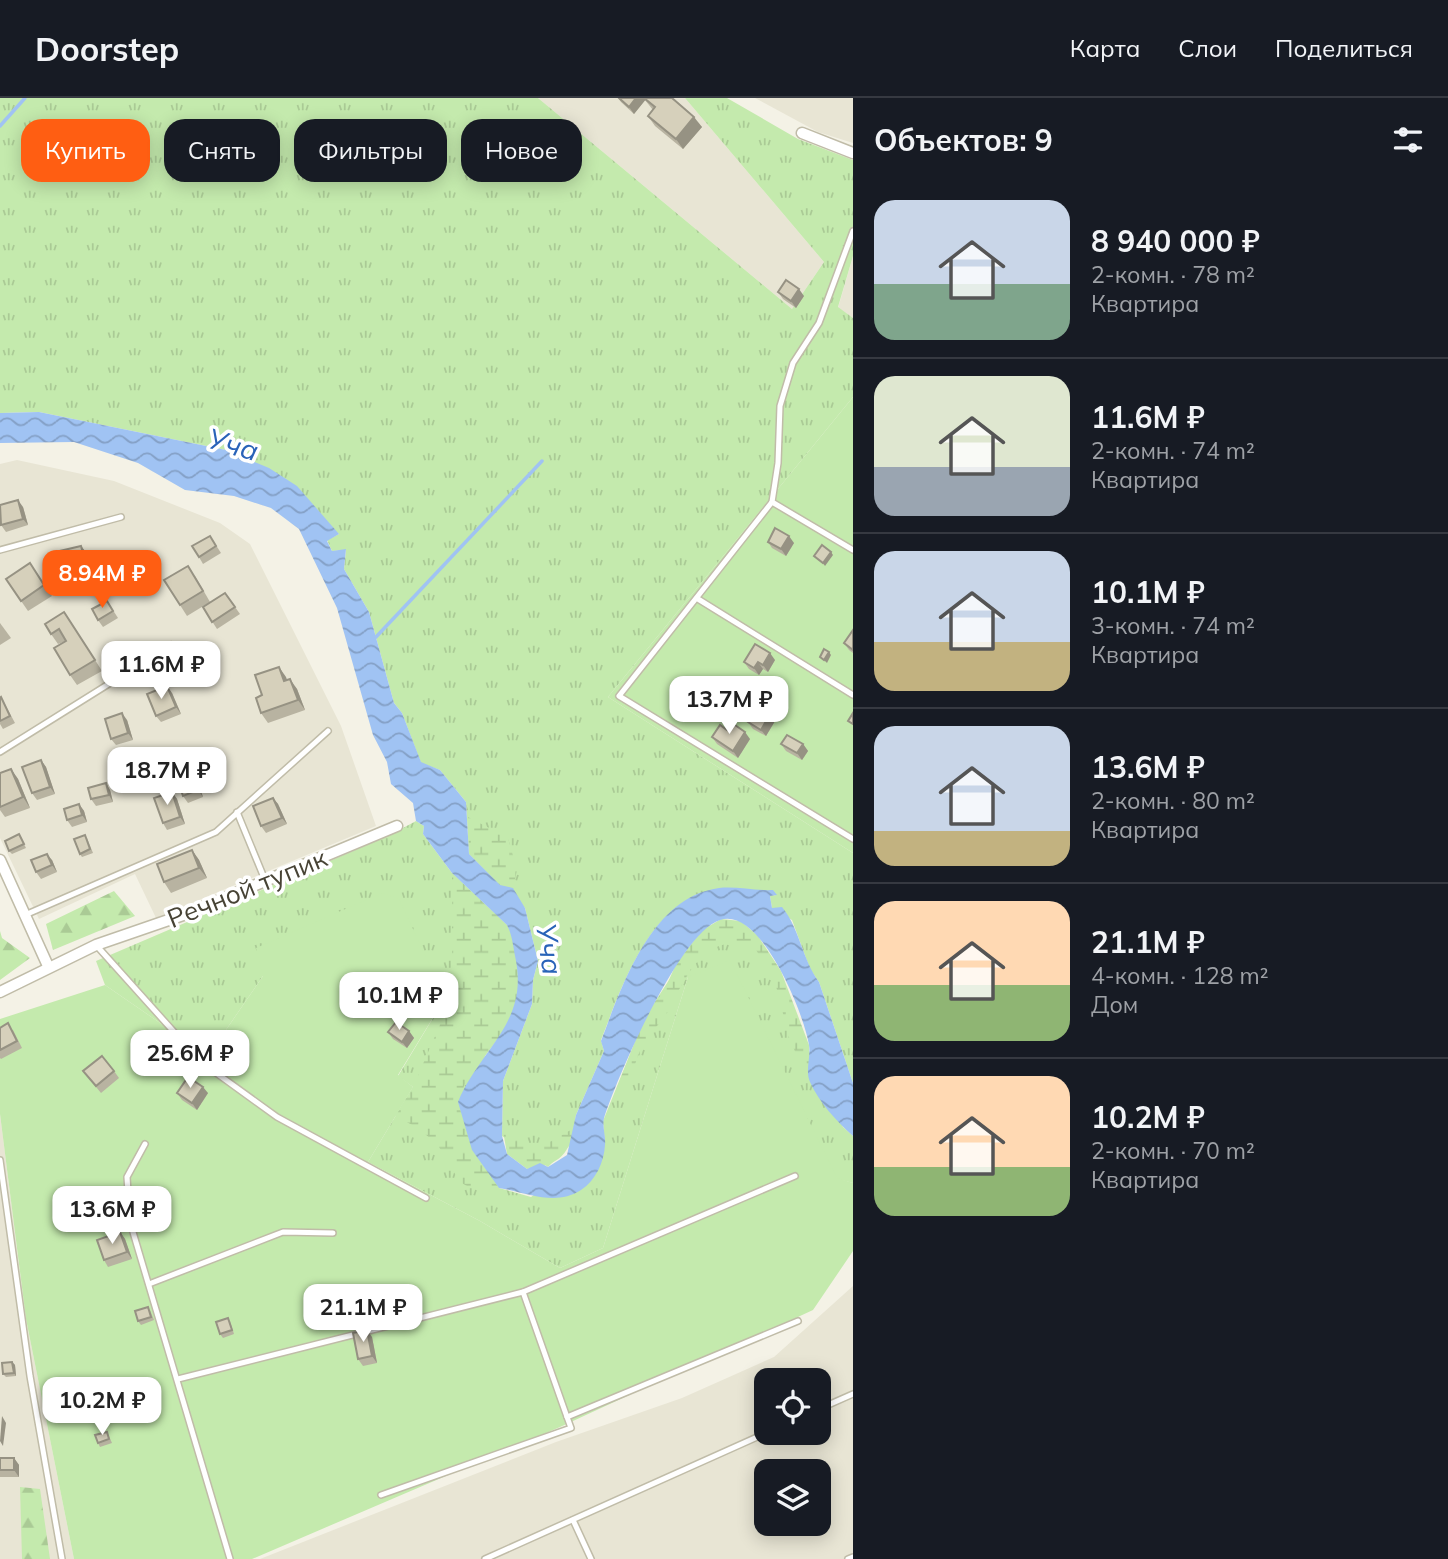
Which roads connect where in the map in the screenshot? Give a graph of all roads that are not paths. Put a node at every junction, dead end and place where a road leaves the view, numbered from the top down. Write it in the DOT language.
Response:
graph roads {
  1 [pos="802,133"];
  2 [pos="853,153"];
  3 [pos="853,231"];
  4 [pos="772,502"];
  5 [pos="121,517"];
  6 [pos="0,550"];
  7 [pos="853,550"];
  8 [pos="698,599"];
  9 [pos="171,645"];
  10 [pos="853,695"];
  11 [pos="328,731"];
  12 [pos="0,752"];
  13 [pos="237,813"];
  14 [pos="397,826"];
  15 [pos="853,839"];
  16 [pos="0,860"];
  17 [pos="265,880"];
  18 [pos="25,915"];
  19 [pos="96,945"];
  20 [pos="48,966"];
  21 [pos="0,992"];
  22 [pos="145,1144"];
  23 [pos="0,1160"];
  24 [pos="795,1177"];
  25 [pos="426,1198"];
  26 [pos="333,1233"];
  27 [pos="149,1284"];
  28 [pos="523,1292"];
  29 [pos="798,1321"];
  30 [pos="178,1379"];
  31 [pos="853,1394"];
  32 [pos="831,1404"];
  33 [pos="566,1417"];
  34 [pos="754,1438"];
  35 [pos="381,1495"];
  36 [pos="573,1520"];
  37 [pos="853,1556"];
  38 [pos="62,1559"];
  39 [pos="230,1559"];
  40 [pos="485,1559"];
  41 [pos="591,1559"];
  42 [pos="848,1559"];
  1 -- 2 [label="street"];
  3 -- 4 [label="lane"];
  4 -- 7 [label="lane"];
  4 -- 8 [label="lane"];
  5 -- 6 [label="lane"];
  8 -- 10 [label="lane"];
  8 -- 15 [label="lane"];
  9 -- 12 [label="lane"];
  11 -- 13 [label="lane"];
  13 -- 17 [label="lane"];
  13 -- 18 [label="lane"];
  14 -- 17 [label="street, Речной тупик"];
  16 -- 18 [label="street"];
  17 -- 19 [label="street, Речной тупик"];
  18 -- 20 [label="street"];
  19 -- 20 [label="street, Речной тупик"];
  19 -- 25 [label="lane"];
  20 -- 21 [label="street, Речной тупик"];
  22 -- 27 [label="lane"];
  23 -- 38 [label="lane"];
  24 -- 28 [label="lane"];
  26 -- 27 [label="lane"];
  27 -- 30 [label="lane"];
  28 -- 30 [label="lane"];
  28 -- 33 [label="lane"];
  29 -- 33 [label="lane"];
  30 -- 39 [label="lane"];
  31 -- 32 [label="lane"];
  33 -- 35 [label="lane"];
  34 -- 36 [label="lane"];
  36 -- 40 [label="lane"];
  36 -- 41 [label="lane"];
  37 -- 42 [label="lane"];
}
